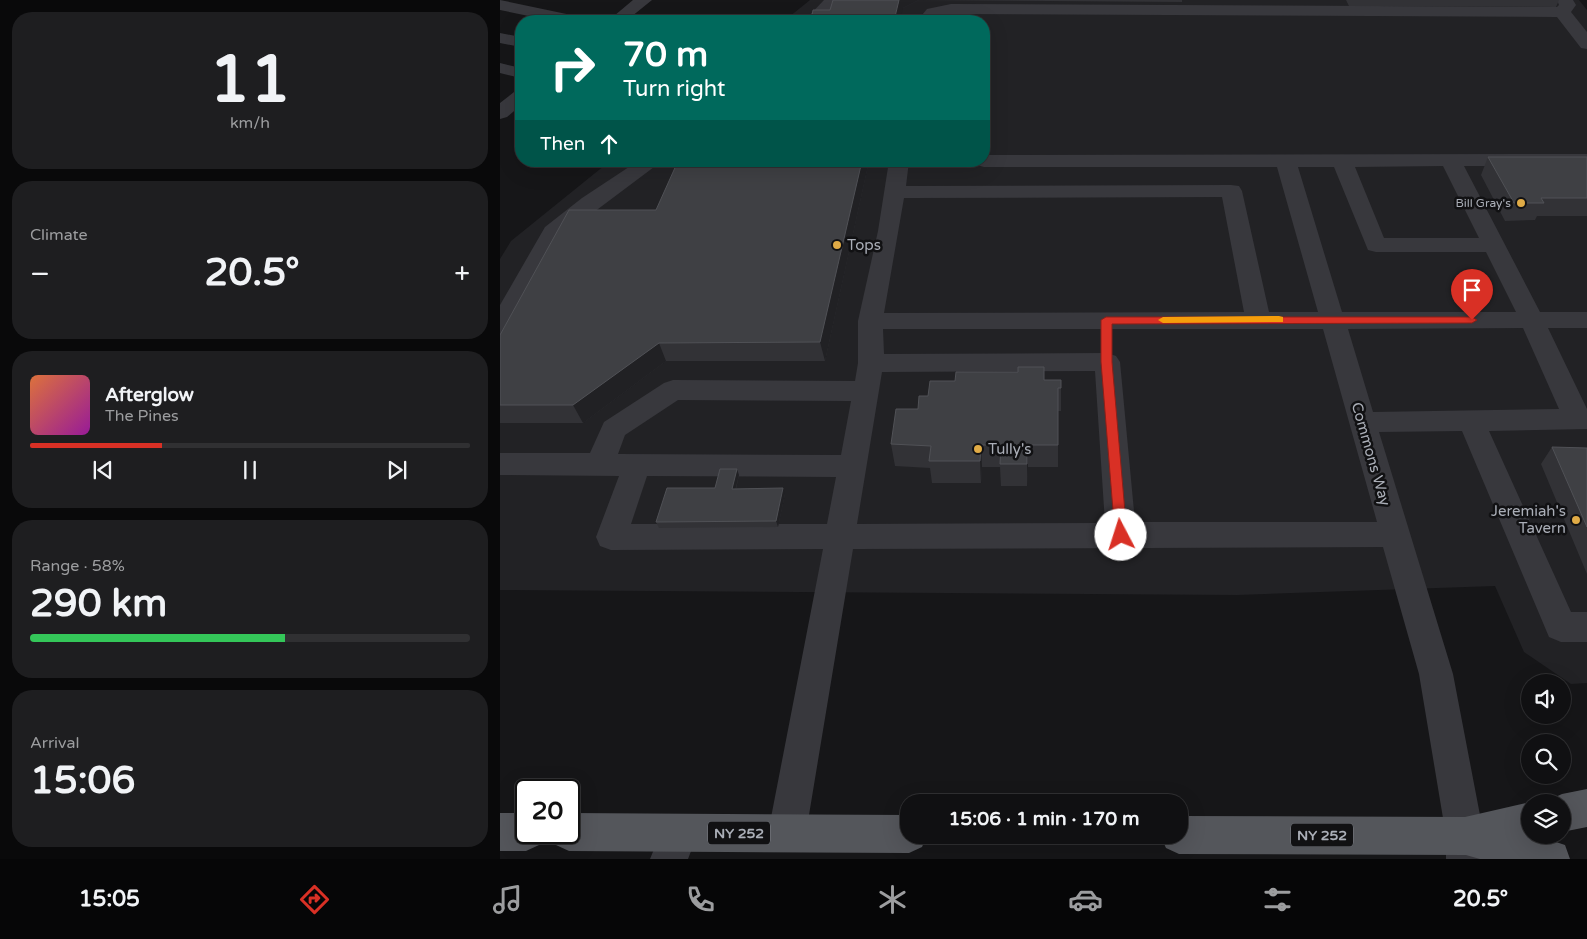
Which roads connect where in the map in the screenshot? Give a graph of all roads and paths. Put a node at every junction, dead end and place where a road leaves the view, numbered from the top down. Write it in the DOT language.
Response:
graph roads {
  1 [pos="644,0"];
  2 [pos="834,0"];
  3 [pos="500,5"];
  4 [pos="1563,6"];
  5 [pos="548,15"];
  6 [pos="624,15"];
  7 [pos="818,15"];
  8 [pos="930,15"];
  9 [pos="500,38"];
  10 [pos="515,41"];
  11 [pos="1587,44"];
  12 [pos="515,100"];
  13 [pos="501,110"];
  14 [pos="1286,160"];
  15 [pos="1342,160"];
  16 [pos="1450,160"];
  17 [pos="1587,160"];
  18 [pos="990,161"];
  19 [pos="1132,161"];
  20 [pos="643,167"];
  21 [pos="898,167"];
  22 [pos="893,192"];
  23 [pos="1134,192"];
  24 [pos="1493,245"];
  25 [pos="1106,320"];
  26 [pos="1258,320"];
  27 [pos="1333,320"];
  28 [pos="1532,320"];
  29 [pos="1587,320"];
  30 [pos="870,321"];
  31 [pos="500,327"];
  32 [pos="1107,362"];
  33 [pos="869,377"];
  34 [pos="1582,419"];
  35 [pos="1471,420"];
  36 [pos="1362,422"];
  37 [pos="500,464"];
  38 [pos="599,464"];
  39 [pos="637,465"];
  40 [pos="853,466"];
  41 [pos="1395,534"];
  42 [pos="1121,535"];
  43 [pos="840,536"];
  44 [pos="1587,627"];
  45 [pos="1587,808"];
  46 [pos="1571,811"];
  47 [pos="1521,825"];
  48 [pos="500,832"];
  49 [pos="515,832"];
  50 [pos="580,833"];
  51 [pos="787,833"];
  52 [pos="900,834"];
  53 [pos="1188,835"];
  54 [pos="674,846"];
  55 [pos="1465,847"];
  56 [pos="1550,859"];
  1 -- 6 [label="street"];
  2 -- 7 [label="street"];
  3 -- 5 [label="street"];
  4 -- 8 [label="street"];
  4 -- 11 [label="street"];
  9 -- 10 [label="street"];
  12 -- 13 [label="street"];
  14 -- 15 [label="street"];
  14 -- 19 [label="street"];
  14 -- 27 [label="street, Commons Way"];
  15 -- 16 [label="street"];
  15 -- 24 [label="street"];
  16 -- 17 [label="street"];
  16 -- 24 [label="street"];
  18 -- 19 [label="street"];
  19 -- 23 [label="street"];
  20 -- 31 [label="street"];
  21 -- 22 [label="street"];
  22 -- 23 [label="street"];
  22 -- 30 [label="street"];
  23 -- 26 [label="street"];
  24 -- 28 [label="street"];
  25 -- 26 [label="street"];
  25 -- 30 [label="street"];
  25 -- 32 [label="street"];
  26 -- 27 [label="street"];
  27 -- 28 [label="street"];
  27 -- 36 [label="street, Commons Way"];
  28 -- 29 [label="street"];
  28 -- 34 [label="street"];
  30 -- 33 [label="street"];
  32 -- 33 [label="street"];
  32 -- 42 [label="street"];
  33 -- 38 [label="street"];
  33 -- 40 [label="street"];
  34 -- 35 [label="street"];
  35 -- 36 [label="street"];
  35 -- 44 [label="street"];
  36 -- 41 [label="street, Commons Way"];
  37 -- 38 [label="street"];
  38 -- 39 [label="street"];
  39 -- 40 [label="street"];
  39 -- 43 [label="street"];
  40 -- 43 [label="street"];
  41 -- 42 [label="street"];
  41 -- 55 [label="street, Commons Way"];
  42 -- 43 [label="street"];
  43 -- 51 [label="street"];
  45 -- 46 [label="main road"];
  47 -- 55 [label="main road, NY 252"];
  48 -- 49 [label="main road"];
  50 -- 54 [label="main road, NY 252"];
  51 -- 52 [label="main road, NY 252"];
  51 -- 54 [label="main road, NY 252"];
  53 -- 55 [label="main road, NY 252"];
  55 -- 56 [label="main road, NY 252"];
}
